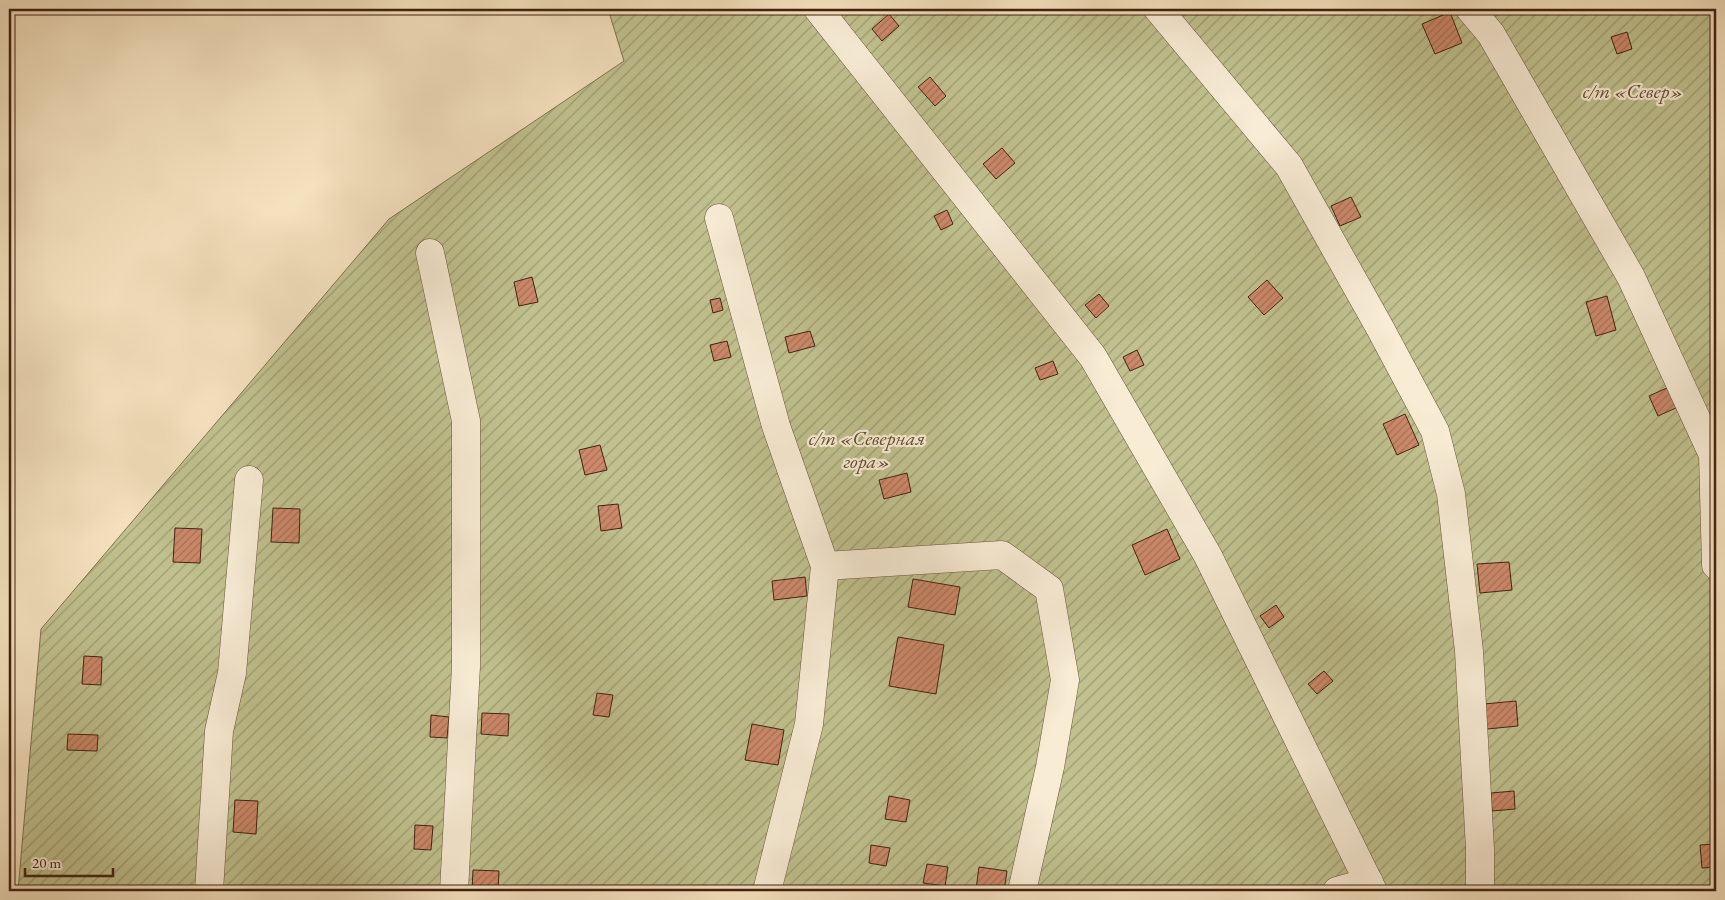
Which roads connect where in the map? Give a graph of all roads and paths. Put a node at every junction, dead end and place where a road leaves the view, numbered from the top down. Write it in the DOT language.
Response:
graph roads {
  1 [pos="818,9"];
  2 [pos="1158,9"];
  3 [pos="1470,9"];
  4 [pos="719,218"];
  5 [pos="430,253"];
  6 [pos="249,480"];
  7 [pos="1716,565"];
  8 [pos="825,566"];
  9 [pos="1371,887"];
  10 [pos="209,891"];
  11 [pos="454,891"];
  12 [pos="767,891"];
  13 [pos="1022,891"];
  14 [pos="1337,891"];
  15 [pos="1480,891"];
  1 -- 9 [label="lane"];
  2 -- 15 [label="lane"];
  3 -- 7 [label="lane"];
  4 -- 8 [label="lane"];
  5 -- 11 [label="lane"];
  6 -- 10 [label="lane"];
  8 -- 12 [label="lane"];
  8 -- 13 [label="lane"];
  9 -- 14 [label="lane"];
}
